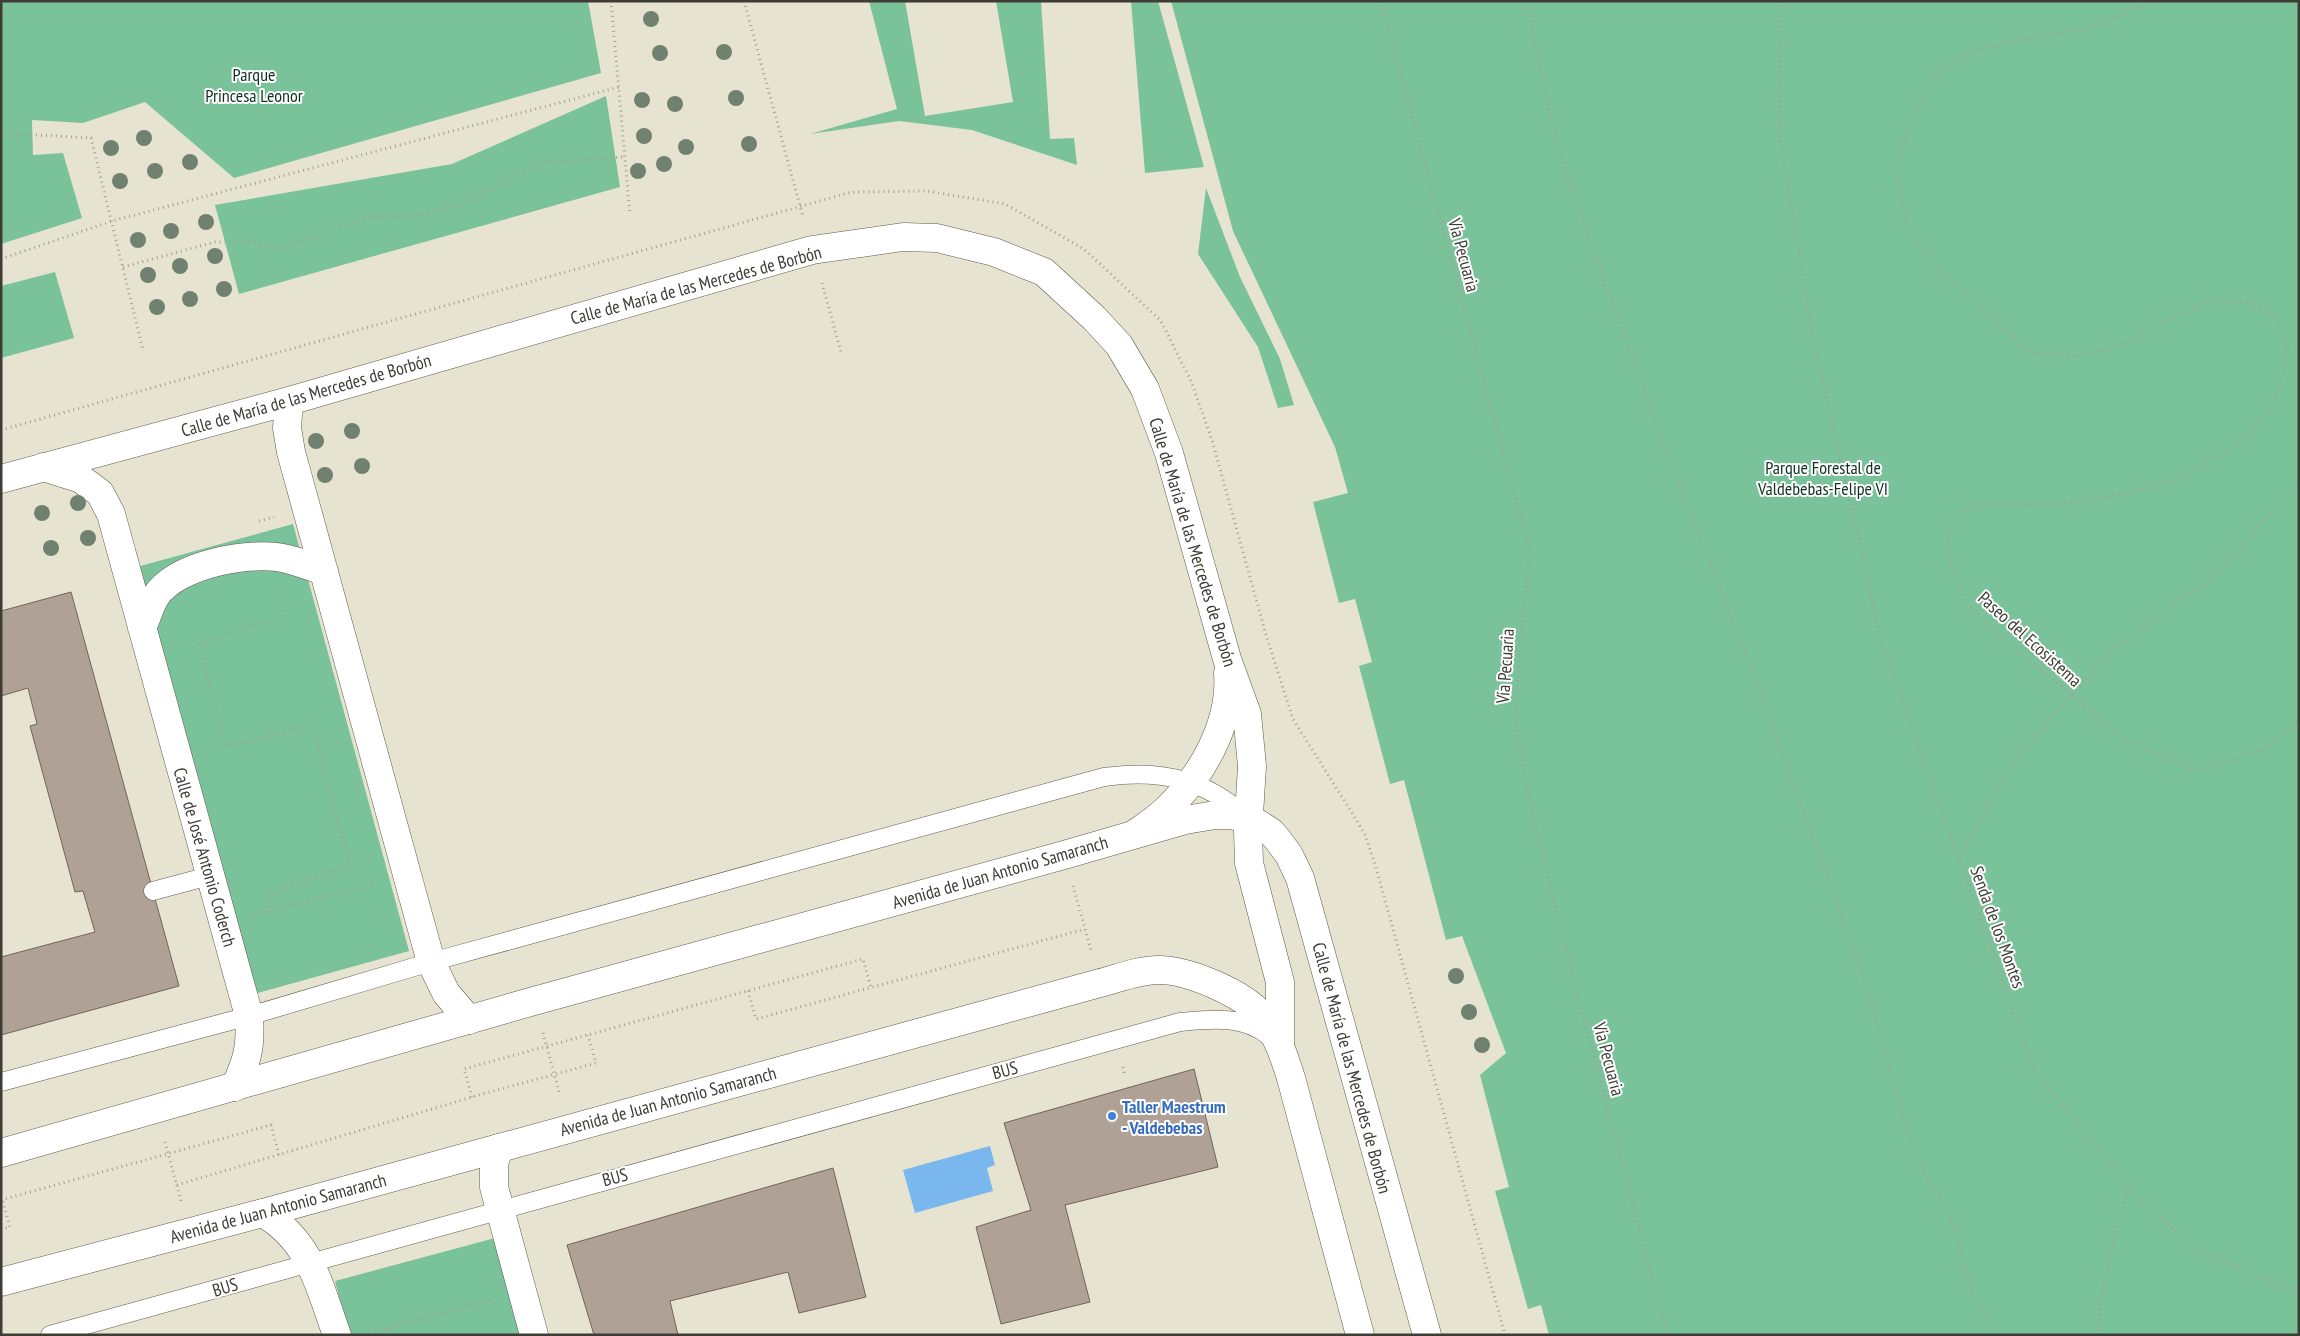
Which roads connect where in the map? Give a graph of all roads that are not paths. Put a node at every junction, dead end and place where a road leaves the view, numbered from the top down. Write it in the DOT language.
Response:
graph roads {
  1 [pos="288,401"];
  2 [pos="43,467"];
  3 [pos="1,478"];
  4 [pos="324,571"];
  5 [pos="142,628"];
  6 [pos="1227,659"];
  7 [pos="1190,782"];
  8 [pos="1250,819"];
  9 [pos="1136,833"];
  10 [pos="209,876"];
  11 [pos="154,891"];
  12 [pos="431,962"];
  13 [pos="249,1016"];
  14 [pos="469,1020"];
  15 [pos="1280,1045"];
  16 [pos="1,1082"];
  17 [pos="235,1086"];
  18 [pos="499,1148"];
  19 [pos="1,1153"];
  20 [pos="500,1209"];
  21 [pos="263,1213"];
  22 [pos="310,1261"];
  23 [pos="1,1282"];
  24 [pos="50,1335"];
  25 [pos="336,1335"];
  26 [pos="534,1335"];
  27 [pos="1360,1335"];
  28 [pos="1427,1335"];
  1 -- 2 [label="street, Calle de María de las Mercedes de Borbón"];
  1 -- 4 [label="street"];
  1 -- 6 [label="street, Calle de María de las Mercedes de Borbón"];
  2 -- 3 [label="street, Calle de María de las Mercedes de Borbón"];
  2 -- 5 [label="street, Calle de José Antonio Coderch"];
  4 -- 5 [label="street"];
  4 -- 12 [label="street"];
  5 -- 10 [label="street, Calle de José Antonio Coderch"];
  6 -- 7 [label="street"];
  6 -- 8 [label="street, Calle de María de las Mercedes de Borbón"];
  7 -- 8 [label="lane"];
  7 -- 9 [label="street"];
  7 -- 12 [label="lane"];
  8 -- 9 [label="street, Avenida de Juan Antonio Samaranch"];
  8 -- 15 [label="street, Calle de María de las Mercedes de Borbón"];
  8 -- 28 [label="street, Calle de María de las Mercedes de Borbón"];
  9 -- 14 [label="street, Avenida de Juan Antonio Samaranch"];
  10 -- 11 [label="lane"];
  10 -- 13 [label="street, Calle de José Antonio Coderch"];
  12 -- 13 [label="lane"];
  12 -- 14 [label="street"];
  13 -- 16 [label="lane"];
  13 -- 17 [label="street, Calle de José Antonio Coderch"];
  14 -- 17 [label="street, Avenida de Juan Antonio Samaranch"];
  15 -- 18 [label="street, Avenida de Juan Antonio Samaranch"];
  15 -- 20 [label="lane, BUS"];
  15 -- 27 [label="street, Avenida de Juan Antonio Samaranch"];
  17 -- 19 [label="street, Avenida de Juan Antonio Samaranch"];
  18 -- 20 [label="street"];
  18 -- 21 [label="street, Avenida de Juan Antonio Samaranch"];
  20 -- 22 [label="lane, BUS"];
  20 -- 26 [label="street"];
  21 -- 22 [label="street"];
  21 -- 23 [label="street, Avenida de Juan Antonio Samaranch"];
  22 -- 24 [label="lane, BUS"];
  22 -- 25 [label="street"];
}
